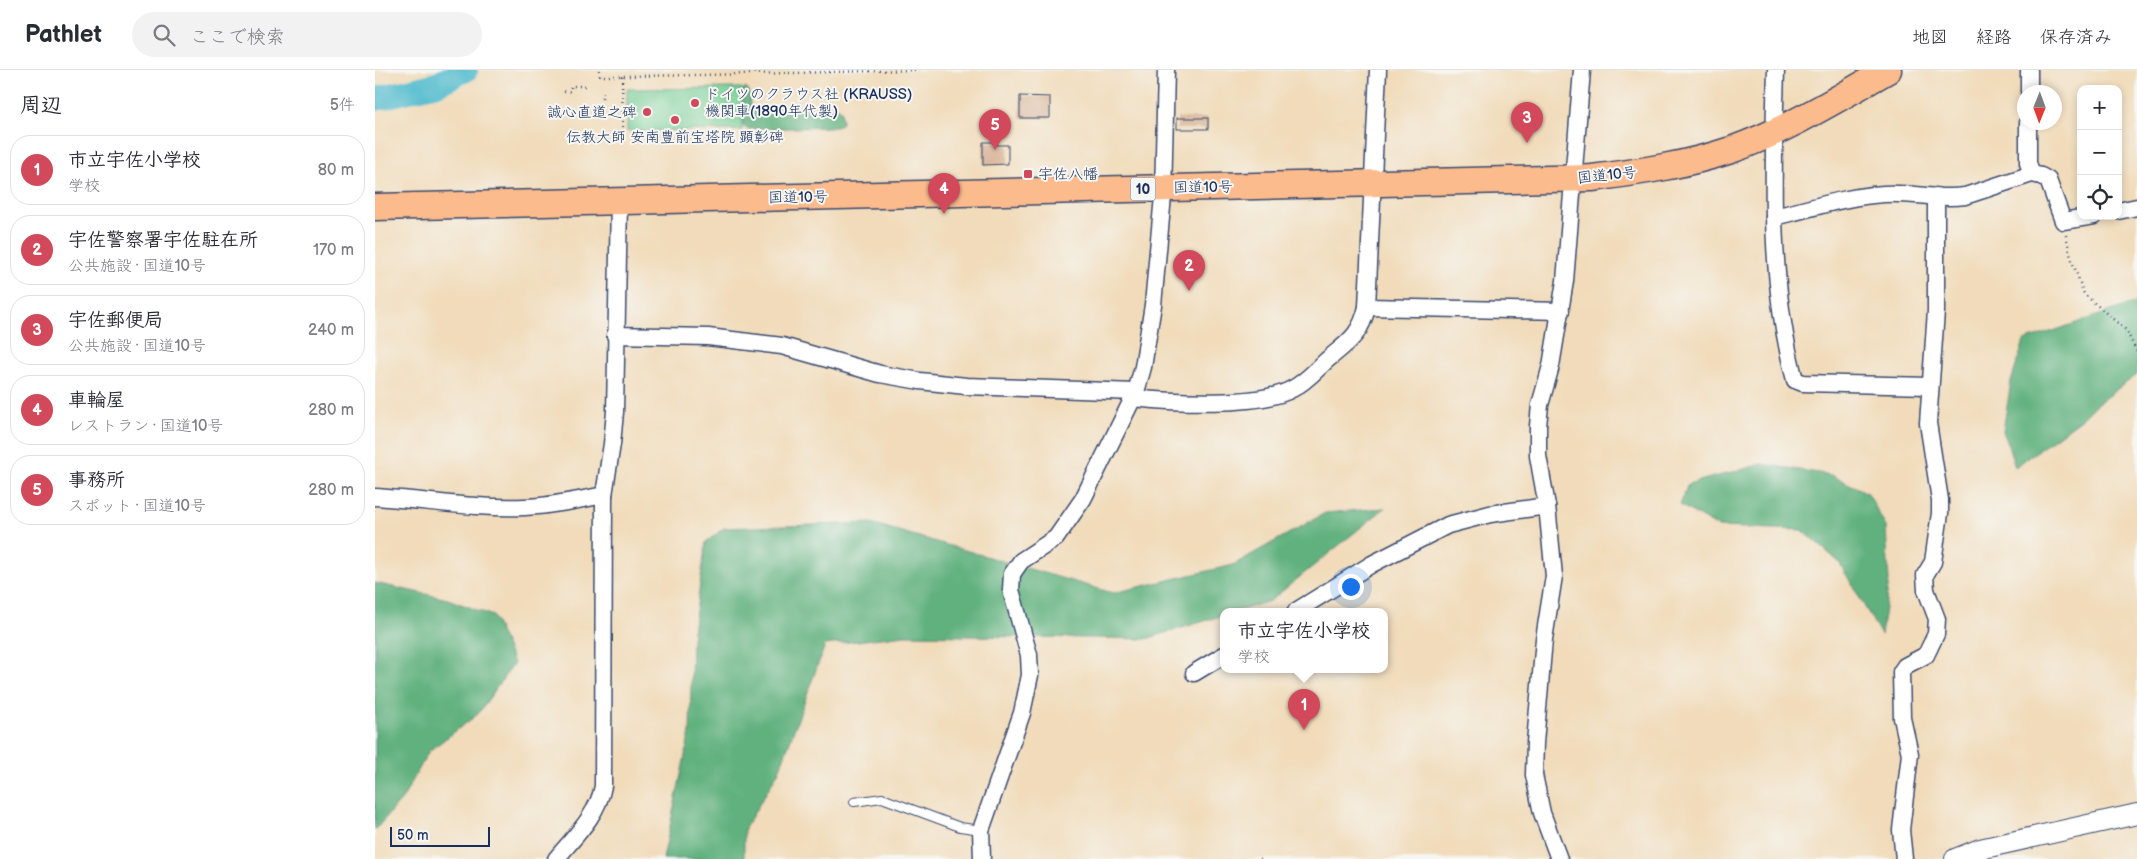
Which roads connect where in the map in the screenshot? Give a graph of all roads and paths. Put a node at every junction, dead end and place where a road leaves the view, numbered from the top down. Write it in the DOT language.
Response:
graph roads {
  1 [pos="599,70"];
  2 [pos="919,70"];
  3 [pos="1166,70"];
  4 [pos="1378,70"];
  5 [pos="1582,70"];
  6 [pos="1776,70"];
  7 [pos="1888,70"];
  8 [pos="2029,70"];
  9 [pos="796,71"];
  10 [pos="622,76"];
  11 [pos="2029,85"];
  12 [pos="586,86"];
  13 [pos="603,90"];
  14 [pos="563,92"];
  15 [pos="602,98"];
  16 [pos="2029,130"];
  17 [pos="623,131"];
  18 [pos="1774,132"];
  19 [pos="2032,174"];
  20 [pos="1573,179"];
  21 [pos="1372,183"];
  22 [pos="1163,188"];
  23 [pos="1936,196"];
  24 [pos="619,202"];
  25 [pos="2137,207"];
  26 [pos="375,208"];
  27 [pos="2122,211"];
  28 [pos="1774,217"];
  29 [pos="2077,219"];
  30 [pos="2063,221"];
  31 [pos="1367,307"];
  32 [pos="1561,311"];
  33 [pos="615,335"];
  34 [pos="2137,352"];
  35 [pos="1930,386"];
  36 [pos="1134,395"];
  37 [pos="604,495"];
  38 [pos="375,497"];
  39 [pos="1547,506"];
  40 [pos="1301,608"];
  41 [pos="1220,658"];
  42 [pos="1194,674"];
  43 [pos="854,802"];
  44 [pos="2137,814"];
  45 [pos="981,830"];
  46 [pos="1982,854"];
  47 [pos="556,859"];
  48 [pos="982,859"];
  49 [pos="1559,859"];
  50 [pos="1904,859"];
  51 [pos="1955,859"];
  1 -- 10 [label="path"];
  2 -- 9 [label="path"];
  3 -- 22 [label="street"];
  4 -- 21 [label="street"];
  5 -- 20 [label="street"];
  6 -- 18 [label="street"];
  7 -- 18 [label="highway, 国道10号 / 10"];
  8 -- 11 [label="street"];
  9 -- 10 [label="path"];
  10 -- 17 [label="path"];
  12 -- 14 [label="path"];
  13 -- 15 [label="path"];
  16 -- 19 [label="street"];
  18 -- 20 [label="highway, 国道10号 / 10"];
  18 -- 28 [label="street"];
  19 -- 23 [label="street"];
  19 -- 30 [label="street"];
  20 -- 21 [label="highway, 国道10号 / 10"];
  20 -- 32 [label="street"];
  21 -- 22 [label="highway, 国道10号 / 10"];
  21 -- 31 [label="street"];
  22 -- 24 [label="highway, 国道10号 / 10"];
  22 -- 36 [label="street"];
  23 -- 28 [label="street"];
  23 -- 35 [label="street"];
  24 -- 26 [label="highway, 国道10号 / 10"];
  24 -- 33 [label="street"];
  25 -- 27 [label="street"];
  28 -- 35 [label="street"];
  29 -- 30 [label="street"];
  30 -- 34 [label="path"];
  31 -- 32 [label="street"];
  31 -- 36 [label="street"];
  32 -- 39 [label="street"];
  33 -- 36 [label="street"];
  33 -- 37 [label="street"];
  35 -- 50 [label="street"];
  36 -- 45 [label="street"];
  37 -- 38 [label="street"];
  37 -- 47 [label="street"];
  39 -- 40 [label="street"];
  39 -- 49 [label="street"];
  41 -- 42 [label="street"];
  43 -- 45 [label="lane"];
  44 -- 46 [label="street"];
  45 -- 48 [label="street"];
  46 -- 51 [label="street"];
}
